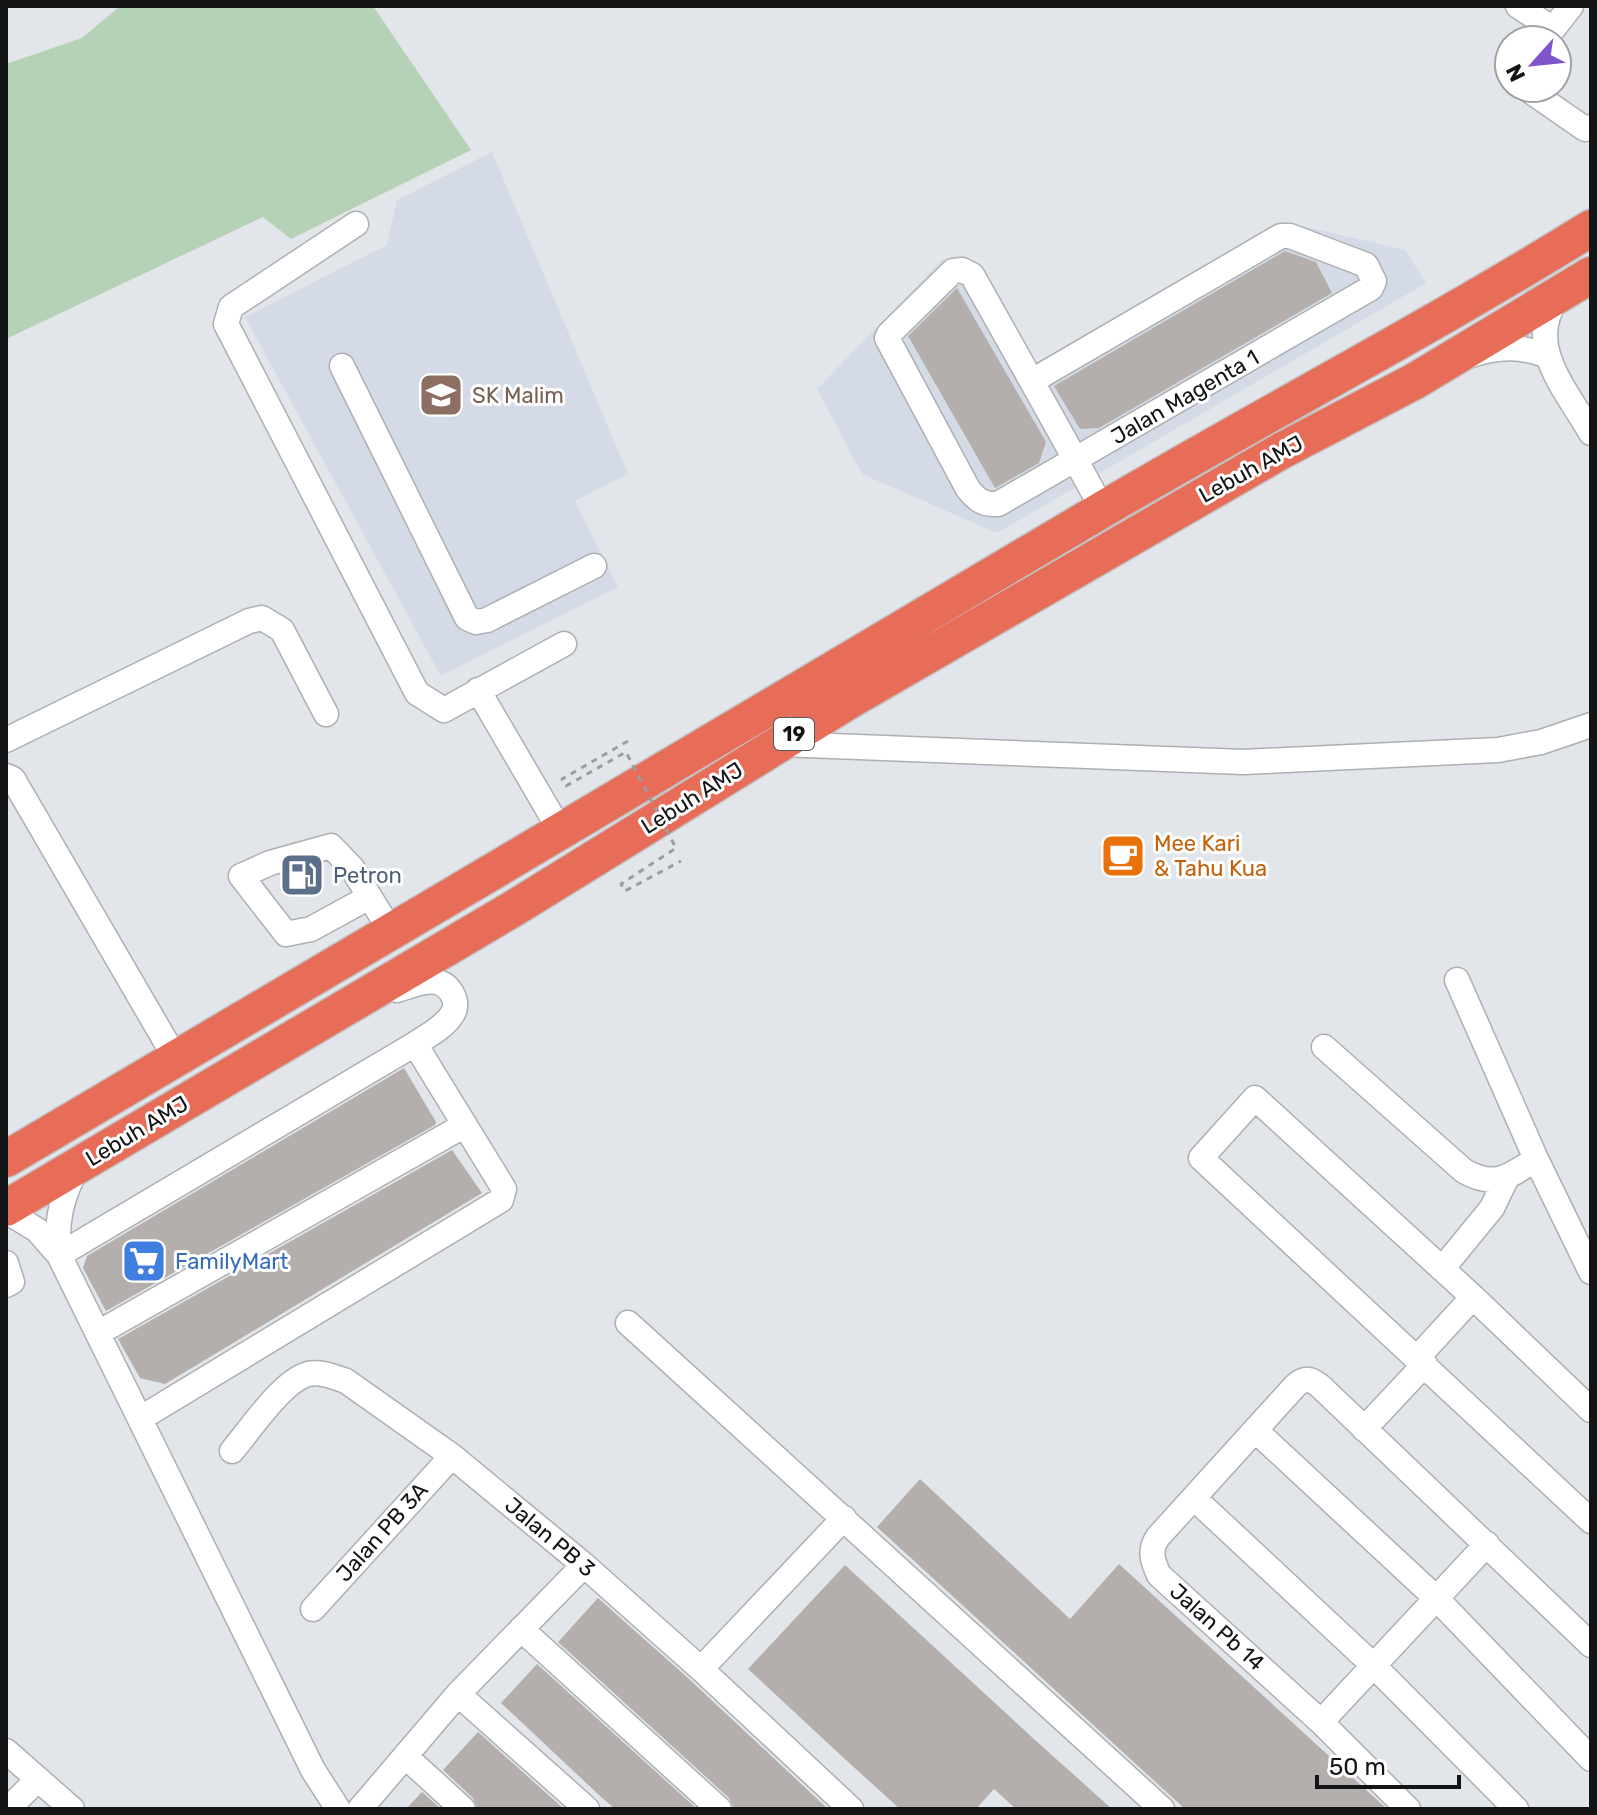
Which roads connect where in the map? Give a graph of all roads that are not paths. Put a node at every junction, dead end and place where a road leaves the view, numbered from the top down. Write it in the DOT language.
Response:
graph roads {
  1 [pos="1571,6"];
  2 [pos="1526,11"];
  3 [pos="1549,104"];
  4 [pos="1591,127"];
  5 [pos="356,224"];
  6 [pos="1591,228"];
  7 [pos="1576,284"];
  8 [pos="1547,356"];
  9 [pos="1445,363"];
  10 [pos="342,366"];
  11 [pos="1032,381"];
  12 [pos="1591,433"];
  13 [pos="1076,461"];
  14 [pos="1103,510"];
  15 [pos="594,566"];
  16 [pos="564,644"];
  17 [pos="478,690"];
  18 [pos="326,714"];
  19 [pos="1591,725"];
  20 [pos="6,740"];
  21 [pos="779,744"];
  22 [pos="6,776"];
  23 [pos="561,832"];
  24 [pos="371,899"];
  25 [pos="392,933"];
  26 [pos="1457,980"];
  27 [pos="380,986"];
  28 [pos="415,1044"];
  29 [pos="1324,1047"];
  30 [pos="176,1059"];
  31 [pos="465,1125"];
  32 [pos="6,1159"];
  33 [pos="1536,1159"];
  34 [pos="78,1166"];
  35 [pos="1507,1177"];
  36 [pos="6,1210"];
  37 [pos="59,1255"];
  38 [pos="6,1263"];
  39 [pos="1442,1269"];
  40 [pos="1591,1272"];
  41 [pos="6,1285"];
  42 [pos="1473,1297"];
  43 [pos="628,1323"];
  44 [pos="98,1333"];
  45 [pos="1421,1360"];
  46 [pos="1591,1410"];
  47 [pos="141,1418"];
  48 [pos="1364,1429"];
  49 [pos="1255,1430"];
  50 [pos="232,1451"];
  51 [pos="452,1456"];
  52 [pos="1194,1498"];
  53 [pos="844,1518"];
  54 [pos="1591,1521"];
  55 [pos="1487,1544"];
  56 [pos="584,1565"];
  57 [pos="1436,1598"];
  58 [pos="313,1609"];
  59 [pos="521,1629"];
  60 [pos="1591,1645"];
  61 [pos="1373,1665"];
  62 [pos="701,1669"];
  63 [pos="458,1694"];
  64 [pos="1321,1722"];
  65 [pos="6,1751"];
  66 [pos="405,1756"];
  67 [pos="1591,1759"];
  68 [pos="38,1779"];
  69 [pos="8,1809"];
  70 [pos="72,1809"];
  71 [pos="338,1809"];
  72 [pos="360,1809"];
  73 [pos="463,1809"];
  74 [pos="587,1809"];
  75 [pos="719,1809"];
  76 [pos="851,1809"];
  77 [pos="1162,1809"];
  78 [pos="1408,1809"];
  79 [pos="1516,1809"];
  1 -- 2 [label="street"];
  3 -- 4 [label="street"];
  5 -- 17 [label="street"];
  6 -- 14 [label="highway, Lebuh AMJ / 19"];
  7 -- 8 [label="street"];
  7 -- 9 [label="highway, Lebuh AMJ / 19"];
  8 -- 9 [label="street"];
  8 -- 12 [label="street"];
  9 -- 21 [label="highway, Lebuh AMJ / 19"];
  10 -- 15 [label="street"];
  11 -- 13 [label="street"];
  11 -- 13 [label="street, Jalan Magenta 1"];
  11 -- 13 [label="street, Jalan Magenta 1"];
  13 -- 14 [label="street"];
  14 -- 23 [label="highway, Lebuh AMJ / 19"];
  16 -- 17 [label="street"];
  17 -- 23 [label="street"];
  18 -- 20 [label="street"];
  19 -- 21 [label="street"];
  21 -- 27 [label="highway, Lebuh AMJ / 19"];
  22 -- 30 [label="street"];
  23 -- 25 [label="highway, Lebuh AMJ / 19"];
  24 -- 24 [label="street"];
  24 -- 25 [label="street"];
  25 -- 30 [label="highway, Lebuh AMJ / 19"];
  26 -- 33 [label="street"];
  27 -- 28 [label="street"];
  27 -- 34 [label="highway, Lebuh AMJ / 19"];
  28 -- 31 [label="street"];
  28 -- 37 [label="street"];
  29 -- 35 [label="street"];
  30 -- 32 [label="highway, Lebuh AMJ / 19"];
  31 -- 44 [label="street"];
  31 -- 47 [label="street"];
  33 -- 35 [label="street"];
  33 -- 40 [label="street"];
  34 -- 36 [label="highway, Lebuh AMJ / 19"];
  34 -- 37 [label="street"];
  35 -- 39 [label="street"];
  36 -- 37 [label="street"];
  37 -- 44 [label="street"];
  38 -- 41 [label="street"];
  39 -- 42 [label="street"];
  39 -- 45 [label="street"];
  42 -- 45 [label="street"];
  42 -- 46 [label="street"];
  43 -- 53 [label="street"];
  44 -- 47 [label="street"];
  45 -- 48 [label="street"];
  45 -- 54 [label="street"];
  47 -- 71 [label="street"];
  48 -- 49 [label="street, Jalan Pb 14"];
  48 -- 55 [label="street"];
  49 -- 52 [label="street, Jalan Pb 14"];
  49 -- 57 [label="street"];
  50 -- 51 [label="street, Jalan PB 3"];
  51 -- 56 [label="street, Jalan PB 3"];
  51 -- 58 [label="street, Jalan PB 3A"];
  52 -- 61 [label="street"];
  52 -- 64 [label="street, Jalan Pb 14"];
  53 -- 62 [label="street"];
  53 -- 77 [label="street"];
  55 -- 57 [label="street"];
  55 -- 60 [label="street"];
  56 -- 59 [label="street"];
  56 -- 62 [label="street, Jalan PB 3"];
  57 -- 61 [label="street"];
  57 -- 67 [label="street"];
  59 -- 63 [label="street"];
  59 -- 75 [label="street"];
  61 -- 64 [label="street"];
  61 -- 79 [label="street"];
  62 -- 76 [label="street, Jalan PB 3"];
  63 -- 66 [label="street"];
  63 -- 74 [label="street"];
  64 -- 78 [label="street, Jalan Pb 14"];
  65 -- 68 [label="street"];
  66 -- 72 [label="street"];
  66 -- 73 [label="street"];
  68 -- 69 [label="street"];
  68 -- 70 [label="street"];
}
